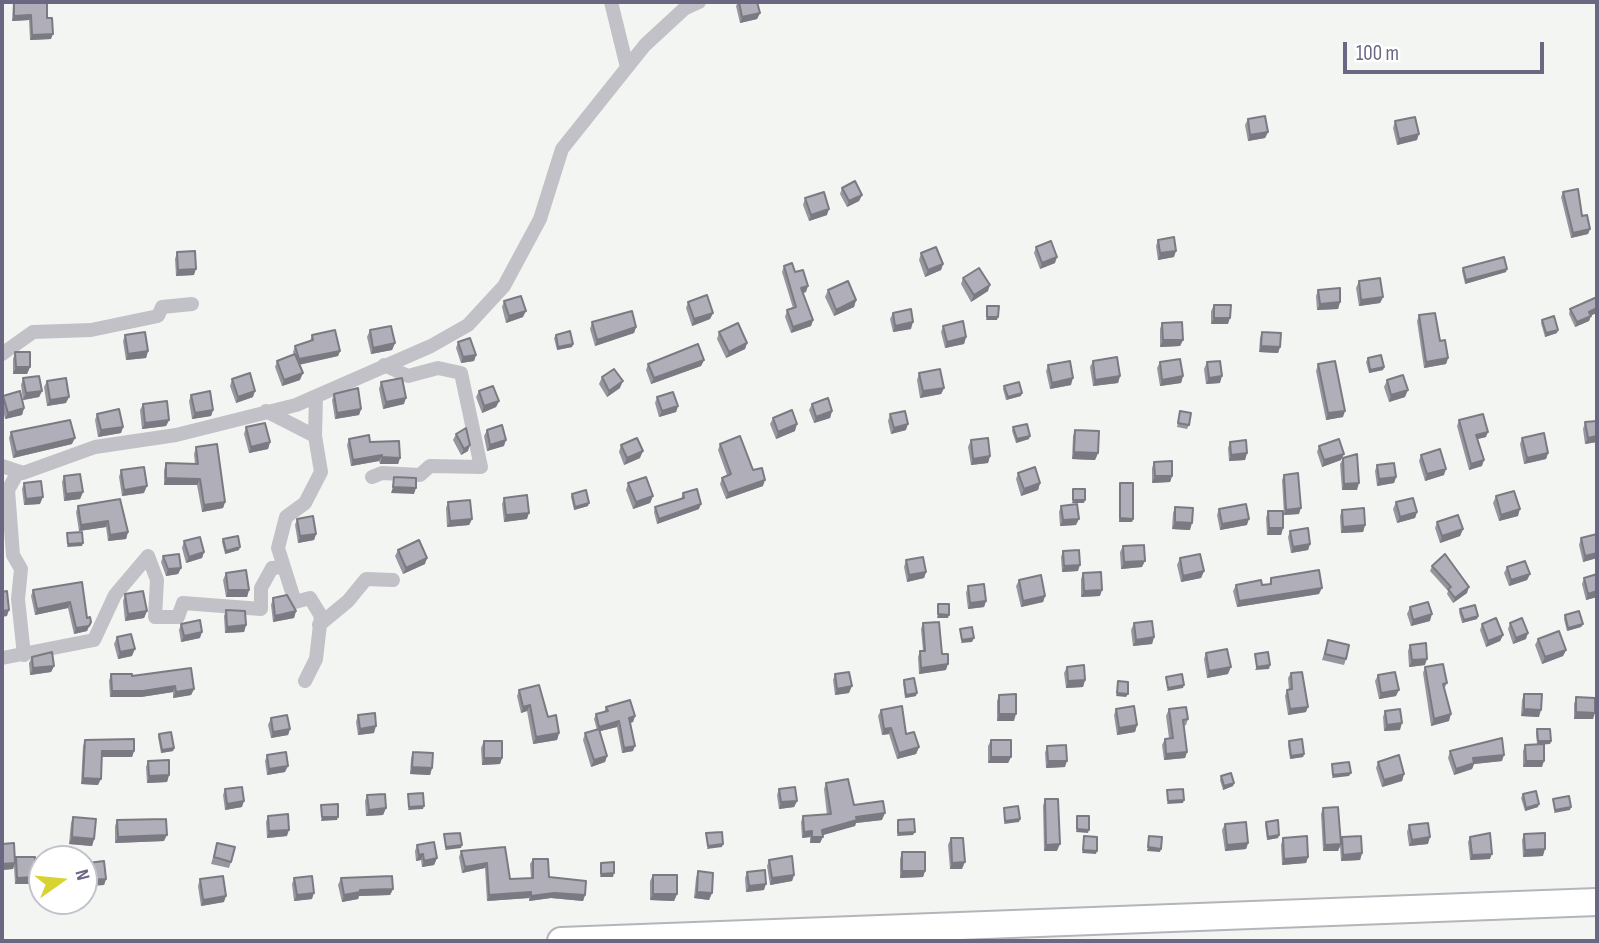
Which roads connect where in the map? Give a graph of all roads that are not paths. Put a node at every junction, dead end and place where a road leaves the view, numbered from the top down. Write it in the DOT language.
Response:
graph roads {
  1 [pos="611,2"];
  2 [pos="699,2"];
  3 [pos="627,67"];
  4 [pos="192,304"];
  5 [pos="2,354"];
  6 [pos="384,365"];
  7 [pos="316,396"];
  8 [pos="266,411"];
  9 [pos="315,436"];
  10 [pos="2,466"];
  11 [pos="18,472"];
  12 [pos="372,477"];
  13 [pos="284,567"];
  14 [pos="393,580"];
  15 [pos="319,625"];
  16 [pos="24,655"];
  17 [pos="2,658"];
  18 [pos="305,681"];
  19 [pos="1597,902"];
  20 [pos="561,941"];
  1 -- 3 [label="street"];
  2 -- 3 [label="street"];
  3 -- 6 [label="street"];
  4 -- 5 [label="street"];
  6 -- 7 [label="street"];
  6 -- 12 [label="street"];
  7 -- 8 [label="street"];
  7 -- 9 [label="street"];
  8 -- 9 [label="street"];
  8 -- 11 [label="street"];
  9 -- 13 [label="street"];
  10 -- 11 [label="street"];
  11 -- 16 [label="street"];
  13 -- 15 [label="street"];
  13 -- 16 [label="street"];
  14 -- 15 [label="street"];
  15 -- 18 [label="street"];
  16 -- 17 [label="street"];
  19 -- 20 [label="highway"];
}
